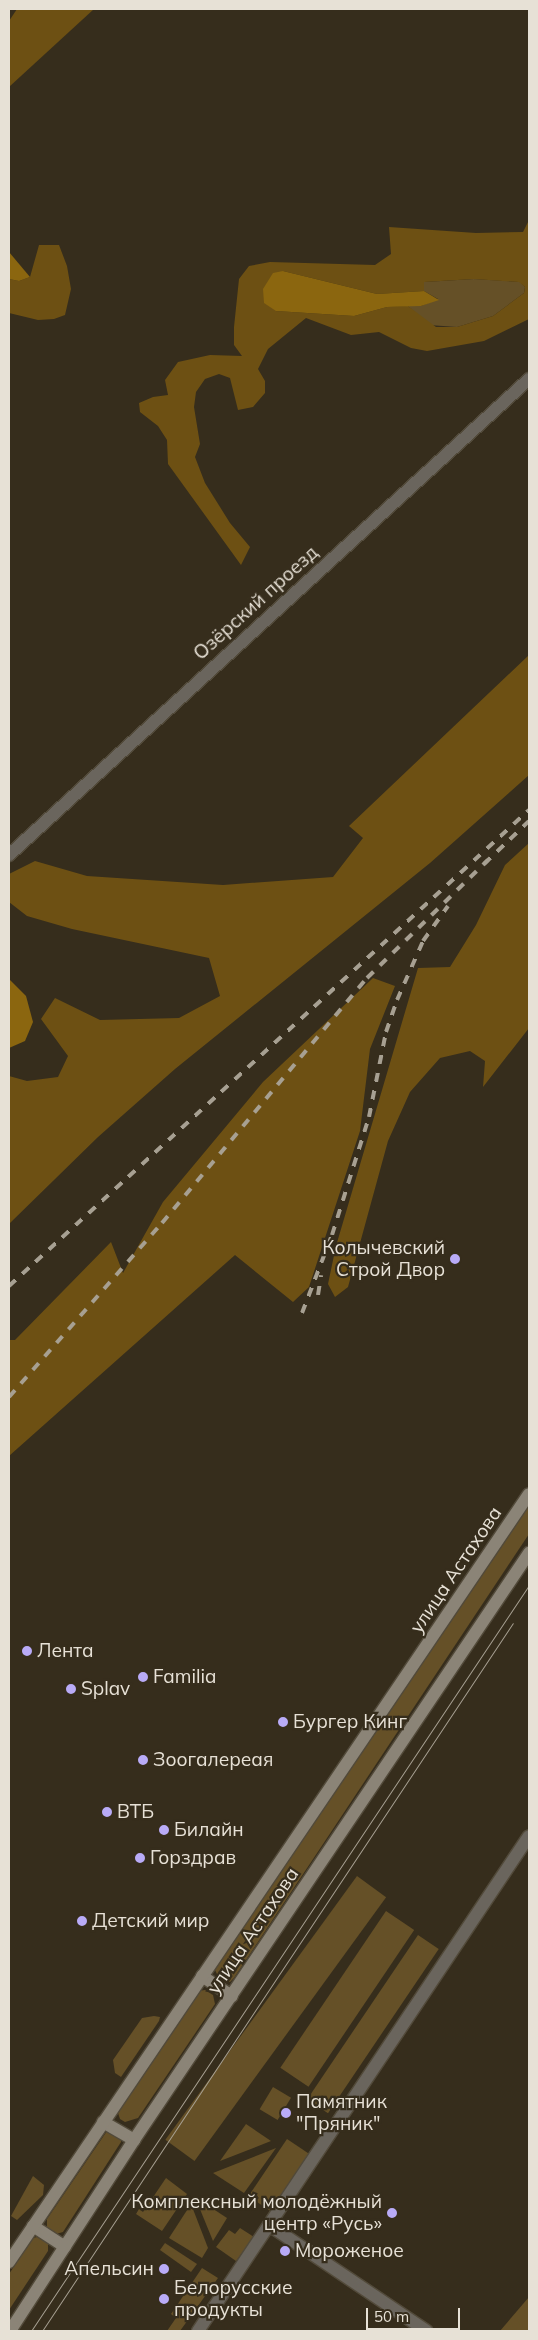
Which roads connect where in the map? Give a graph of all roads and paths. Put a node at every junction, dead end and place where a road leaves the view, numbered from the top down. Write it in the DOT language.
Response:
graph roads {
  1 [pos="529,379"];
  2 [pos="9,855"];
  3 [pos="529,1494"];
  4 [pos="529,1553"];
  5 [pos="529,1836"];
  6 [pos="202,1976"];
  7 [pos="232,1996"];
  8 [pos="103,2122"];
  9 [pos="134,2140"];
  10 [pos="269,2225"];
  11 [pos="33,2226"];
  12 [pos="65,2246"];
  13 [pos="9,2262"];
  14 [pos="9,2331"];
  15 [pos="198,2331"];
  16 [pos="427,2331"];
  1 -- 2 [label="street, Озёрский проезд"];
  3 -- 6 [label="main road, улица Астахова"];
  4 -- 7 [label="main road, улица Астахова"];
  5 -- 10 [label="street"];
  6 -- 7 [label="main road"];
  6 -- 8 [label="main road, улица Астахова"];
  7 -- 9 [label="main road, улица Астахова"];
  8 -- 9 [label="main road"];
  8 -- 11 [label="main road, улица Астахова"];
  9 -- 12 [label="main road, улица Астахова"];
  10 -- 15 [label="street"];
  10 -- 16 [label="street"];
  11 -- 12 [label="main road"];
  11 -- 13 [label="main road, улица Астахова"];
  12 -- 14 [label="main road, улица Астахова"];
}
